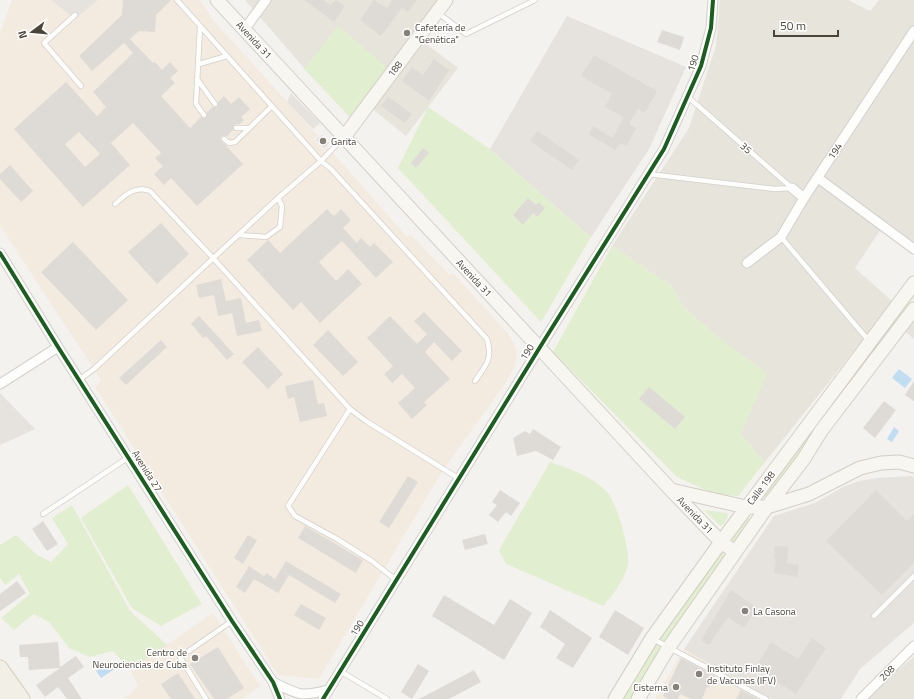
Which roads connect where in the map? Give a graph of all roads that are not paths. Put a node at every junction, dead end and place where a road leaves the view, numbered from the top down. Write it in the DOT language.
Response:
graph roads {
  1 [pos="177,0"];
  2 [pos="217,0"];
  3 [pos="266,0"];
  4 [pos="446,0"];
  5 [pos="535,0"];
  6 [pos="713,0"];
  7 [pos="437,13"];
  8 [pos="75,15"];
  9 [pos="200,26"];
  10 [pos="244,30"];
  11 [pos="914,31"];
  12 [pos="227,56"];
  13 [pos="199,64"];
  14 [pos="197,79"];
  15 [pos="81,86"];
  16 [pos="688,97"];
  17 [pos="215,104"];
  18 [pos="272,106"];
  19 [pos="204,115"];
  20 [pos="236,128"];
  21 [pos="248,128"];
  22 [pos="344,137"];
  23 [pos="224,138"];
  24 [pos="321,161"];
  25 [pos="648,174"];
  26 [pos="818,178"];
  27 [pos="792,188"];
  28 [pos="278,198"];
  29 [pos="804,198"];
  30 [pos="115,204"];
  31 [pos="240,234"];
  32 [pos="781,237"];
  33 [pos="914,248"];
  34 [pos="0,252"];
  35 [pos="214,259"];
  36 [pos="746,263"];
  37 [pos="914,282"];
  38 [pos="913,311"];
  39 [pos="869,342"];
  40 [pos="58,347"];
  41 [pos="538,348"];
  42 [pos="78,380"];
  43 [pos="475,381"];
  44 [pos="0,384"];
  45 [pos="350,409"];
  46 [pos="810,422"];
  47 [pos="821,431"];
  48 [pos="129,457"];
  49 [pos="914,466"];
  50 [pos="458,478"];
  51 [pos="670,490"];
  52 [pos="746,507"];
  53 [pos="767,507"];
  54 [pos="43,514"];
  55 [pos="756,523"];
  56 [pos="721,542"];
  57 [pos="735,552"];
  58 [pos="914,576"];
  59 [pos="396,580"];
  60 [pos="874,616"];
  61 [pos="232,621"];
  62 [pos="652,638"];
  63 [pos="914,646"];
  64 [pos="669,647"];
  65 [pos="0,668"];
  66 [pos="340,671"];
  67 [pos="273,682"];
  68 [pos="0,686"];
  69 [pos="328,690"];
  70 [pos="9,699"];
  71 [pos="22,699"];
  72 [pos="206,699"];
  73 [pos="280,699"];
  74 [pos="323,699"];
  75 [pos="387,699"];
  76 [pos="615,699"];
  77 [pos="638,699"];
  78 [pos="766,699"];
  79 [pos="860,699"];
  1 -- 9 [label="lane"];
  2 -- 10 [label="main road, Avenida 31"];
  3 -- 10 [label="street"];
  4 -- 7 [label="main road, 188"];
  5 -- 7 [label="lane"];
  6 -- 16 [label="street, 190"];
  7 -- 22 [label="main road, 188"];
  8 -- 15 [label="lane"];
  9 -- 12 [label="lane"];
  9 -- 13 [label="lane"];
  10 -- 22 [label="main road, Avenida 31"];
  11 -- 26 [label="street, 194"];
  12 -- 13 [label="lane"];
  12 -- 18 [label="lane"];
  13 -- 14 [label="lane"];
  14 -- 17 [label="lane"];
  14 -- 19 [label="lane"];
  16 -- 25 [label="street, 190"];
  16 -- 27 [label="lane, 35"];
  18 -- 21 [label="lane"];
  18 -- 24 [label="lane"];
  20 -- 21 [label="lane"];
  21 -- 23 [label="lane"];
  22 -- 24 [label="lane"];
  22 -- 41 [label="main road, Avenida 31"];
  24 -- 28 [label="lane"];
  24 -- 43 [label="lane"];
  25 -- 27 [label="lane"];
  25 -- 41 [label="street, 190"];
  26 -- 29 [label="street, 194"];
  26 -- 33 [label="street"];
  27 -- 29 [label="street, 35"];
  28 -- 31 [label="lane"];
  28 -- 31 [label="lane"];
  29 -- 32 [label="street, 194"];
  30 -- 35 [label="lane"];
  31 -- 35 [label="lane"];
  32 -- 36 [label="street, 194"];
  32 -- 39 [label="lane"];
  34 -- 40 [label="street, Avenida 27"];
  35 -- 42 [label="lane"];
  35 -- 45 [label="lane"];
  37 -- 39 [label="main road, Calle 198"];
  38 -- 47 [label="main road, Calle 198"];
  39 -- 46 [label="main road, Calle 198"];
  40 -- 42 [label="street, Avenida 27"];
  40 -- 44 [label="street"];
  41 -- 50 [label="street, 190"];
  41 -- 51 [label="main road, Avenida 31"];
  42 -- 48 [label="street, Avenida 27"];
  45 -- 50 [label="lane"];
  45 -- 59 [label="lane"];
  46 -- 47 [label="main road"];
  46 -- 52 [label="main road, Calle 198"];
  47 -- 53 [label="main road, Calle 198"];
  48 -- 54 [label="lane"];
  48 -- 61 [label="street, Avenida 27"];
  49 -- 53 [label="main road"];
  50 -- 59 [label="street, 190"];
  51 -- 52 [label="main road"];
  51 -- 56 [label="main road, Avenida 31"];
  52 -- 53 [label="main road"];
  52 -- 55 [label="main road"];
  52 -- 56 [label="main road, Calle 198"];
  53 -- 55 [label="main road, Calle 198"];
  55 -- 57 [label="main road, Calle 198"];
  56 -- 57 [label="main road, Avenida 31"];
  56 -- 62 [label="main road, Calle 198"];
  57 -- 64 [label="main road, Calle 198"];
  58 -- 60 [label="lane"];
  59 -- 66 [label="street, 190"];
  61 -- 67 [label="street, Avenida 27"];
  61 -- 72 [label="lane"];
  62 -- 64 [label="lane"];
  62 -- 76 [label="main road, Calle 198"];
  63 -- 79 [label="street, 208"];
  64 -- 77 [label="main road, Calle 198"];
  64 -- 78 [label="lane"];
  65 -- 71 [label="main road"];
  66 -- 69 [label="street, 190"];
  66 -- 75 [label="lane"];
  67 -- 69 [label="street, Avenida 27"];
  67 -- 73 [label="street, Avenida 27"];
  68 -- 70 [label="main road"];
  69 -- 74 [label="street, 190"];
}
